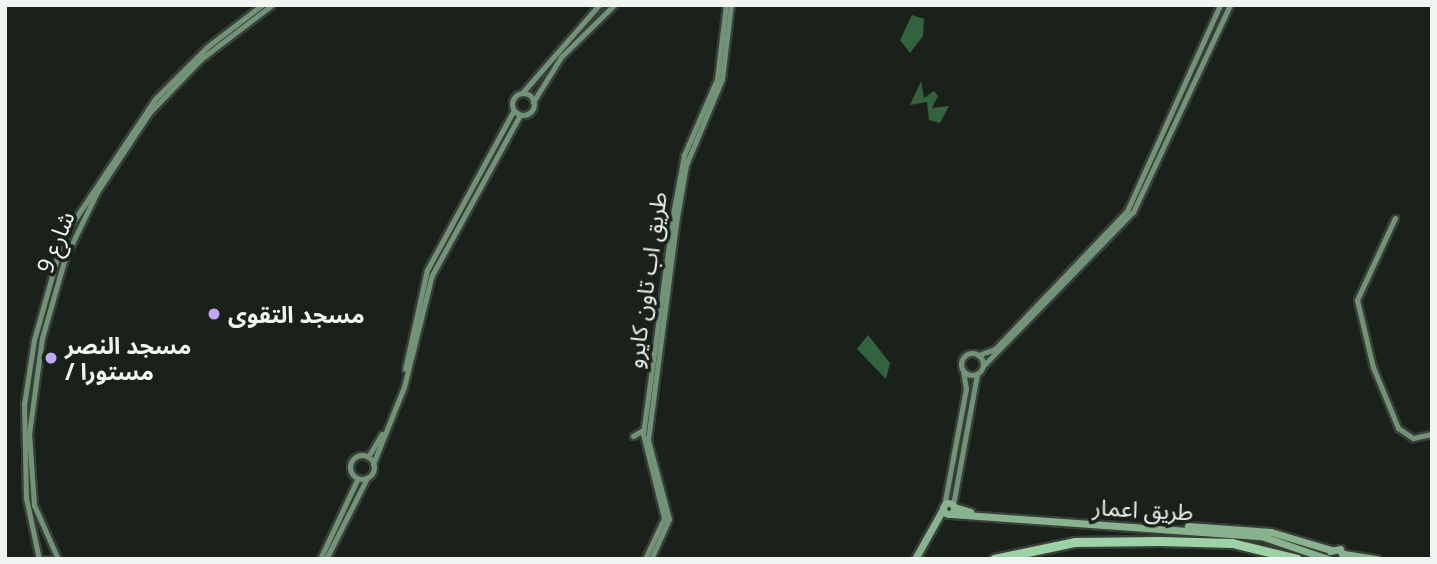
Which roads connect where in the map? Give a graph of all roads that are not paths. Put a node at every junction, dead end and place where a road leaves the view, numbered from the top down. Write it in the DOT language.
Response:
graph roads {
  1 [pos="262,5"];
  2 [pos="272,5"];
  3 [pos="599,5"];
  4 [pos="614,5"];
  5 [pos="729,5"];
  6 [pos="1220,5"];
  7 [pos="1230,5"];
  8 [pos="722,48"];
  9 [pos="724,68"];
  10 [pos="522,93"];
  11 [pos="533,102"];
  12 [pos="517,113"];
  13 [pos="695,138"];
  14 [pos="681,164"];
  15 [pos="91,188"];
  16 [pos="681,191"];
  17 [pos="97,192"];
  18 [pos="83,199"];
  19 [pos="92,203"];
  20 [pos="674,209"];
  21 [pos="1395,218"];
  22 [pos="676,223"];
  23 [pos="61,243"];
  24 [pos="69,247"];
  25 [pos="58,256"];
  26 [pos="65,258"];
  27 [pos="1052,296"];
  28 [pos="661,299"];
  29 [pos="664,315"];
  30 [pos="1023,325"];
  31 [pos="656,339"];
  32 [pos="659,353"];
  33 [pos="978,355"];
  34 [pos="983,366"];
  35 [pos="964,371"];
  36 [pos="977,374"];
  37 [pos="647,420"];
  38 [pos="643,430"];
  39 [pos="1432,435"];
  40 [pos="633,436"];
  41 [pos="643,439"];
  42 [pos="650,455"];
  43 [pos="368,457"];
  44 [pos="373,464"];
  45 [pos="358,478"];
  46 [pos="367,478"];
  47 [pos="949,509"];
  48 [pos="42,529"];
  49 [pos="32,532"];
  50 [pos="654,550"];
  51 [pos="1331,550"];
  52 [pos="1344,556"];
  53 [pos="42,559"];
  54 [pos="58,559"];
  55 [pos="320,559"];
  56 [pos="326,559"];
  57 [pos="647,559"];
  58 [pos="917,559"];
  59 [pos="994,559"];
  60 [pos="1013,559"];
  61 [pos="1278,559"];
  62 [pos="1297,559"];
  63 [pos="1328,559"];
  64 [pos="1377,559"];
  1 -- 15 [label="street, شارع 9"];
  2 -- 17 [label="street, شارع 9"];
  3 -- 10 [label="street"];
  4 -- 11 [label="street"];
  5 -- 8 [label="street, طريق اب تاون كايرو"];
  5 -- 9 [label="street, طريق اب تاون كايرو"];
  6 -- 27 [label="street"];
  7 -- 27 [label="street"];
  8 -- 9 [label="street"];
  8 -- 13 [label="street, طريق اب تاون كايرو"];
  9 -- 13 [label="street, طريق اب تاون كايرو"];
  10 -- 11 [label="street"];
  10 -- 12 [label="street"];
  11 -- 12 [label="street"];
  12 -- 43 [label="street"];
  12 -- 44 [label="street"];
  13 -- 14 [label="street, طريق اب تاون كايرو"];
  13 -- 16 [label="street, طريق اب تاون كايرو"];
  14 -- 16 [label="street"];
  14 -- 20 [label="street, طريق اب تاون كايرو"];
  15 -- 17 [label="street"];
  15 -- 18 [label="street, شارع 9"];
  16 -- 22 [label="street, طريق اب تاون كايرو"];
  17 -- 19 [label="street, شارع 9"];
  18 -- 19 [label="street"];
  18 -- 23 [label="street, شارع 9"];
  19 -- 24 [label="street, شارع 9"];
  20 -- 22 [label="street"];
  20 -- 28 [label="street, طريق اب تاون كايرو"];
  21 -- 39 [label="street"];
  22 -- 29 [label="street, طريق اب تاون كايرو"];
  23 -- 24 [label="street"];
  23 -- 25 [label="street, شارع 9"];
  24 -- 26 [label="street, شارع 9"];
  25 -- 26 [label="street"];
  25 -- 49 [label="street, شارع 9"];
  26 -- 48 [label="street, شارع 9"];
  27 -- 30 [label="street"];
  28 -- 29 [label="street"];
  28 -- 31 [label="street, طريق اب تاون كايرو"];
  29 -- 32 [label="street, طريق اب تاون كايرو"];
  30 -- 33 [label="street"];
  30 -- 34 [label="street"];
  31 -- 32 [label="street"];
  31 -- 37 [label="street, طريق اب تاون كايرو"];
  32 -- 37 [label="street, طريق اب تاون كايرو"];
  33 -- 34 [label="street"];
  33 -- 35 [label="street"];
  34 -- 36 [label="street"];
  35 -- 36 [label="street"];
  35 -- 47 [label="street"];
  36 -- 47 [label="street"];
  37 -- 38 [label="street, طريق اب تاون كايرو"];
  37 -- 42 [label="street, طريق اب تاون كايرو"];
  38 -- 40 [label="street"];
  38 -- 41 [label="street, طريق اب تاون كايرو"];
  41 -- 42 [label="street"];
  41 -- 50 [label="street, طريق اب تاون كايرو"];
  42 -- 50 [label="street, طريق اب تاون كايرو"];
  43 -- 44 [label="street"];
  43 -- 45 [label="street"];
  44 -- 46 [label="street"];
  45 -- 46 [label="street"];
  45 -- 55 [label="street"];
  46 -- 56 [label="street"];
  47 -- 51 [label="main road, طريق اعمار"];
  47 -- 58 [label="main road"];
  47 -- 63 [label="main road, طريق اعمار"];
  48 -- 49 [label="street"];
  48 -- 54 [label="street, شارع 9"];
  49 -- 53 [label="street, شارع 9"];
  50 -- 57 [label="street, طريق اب تاون كايرو"];
  51 -- 52 [label="main road, طريق اعمار"];
  51 -- 63 [label="main road"];
  52 -- 64 [label="main road"];
  53 -- 54 [label="street"];
  59 -- 62 [label="highway"];
  60 -- 61 [label="highway"];
}
